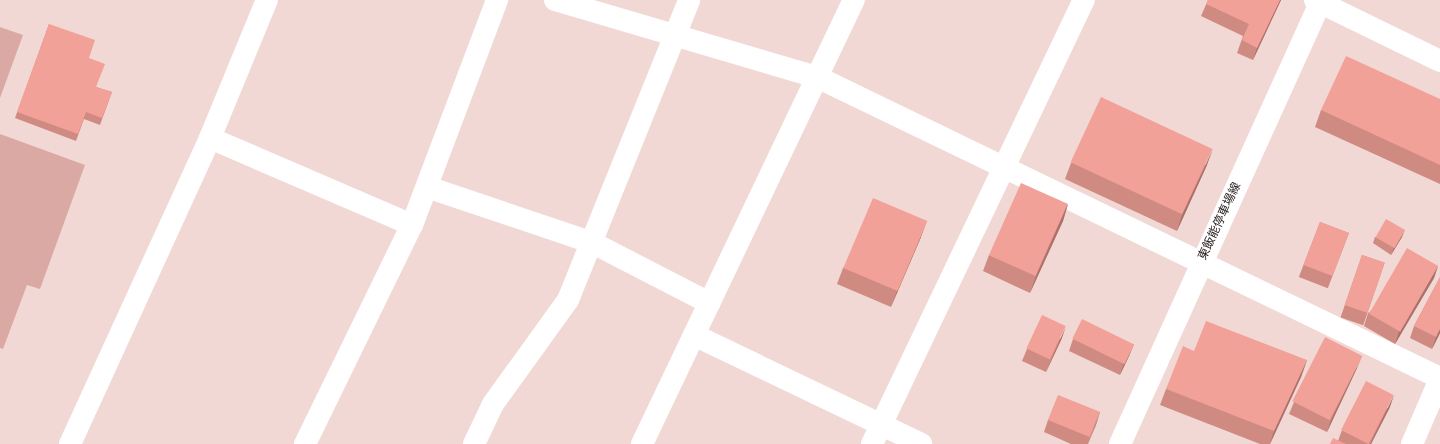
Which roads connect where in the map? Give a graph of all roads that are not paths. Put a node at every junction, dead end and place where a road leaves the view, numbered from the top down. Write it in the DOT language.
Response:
graph roads {
  1 [pos="267,0"];
  2 [pos="497,0"];
  3 [pos="555,0"];
  4 [pos="689,0"];
  5 [pos="854,0"];
  6 [pos="1084,0"];
  7 [pos="1319,1"];
  8 [pos="672,37"];
  9 [pos="1440,62"];
  10 [pos="817,77"];
  11 [pos="210,138"];
  12 [pos="1006,168"];
  13 [pos="427,187"];
  14 [pos="412,225"];
  15 [pos="593,244"];
  16 [pos="1201,261"];
  17 [pos="709,303"];
  18 [pos="694,335"];
  19 [pos="1440,379"];
  20 [pos="877,435"];
  21 [pos="70,444"];
  22 [pos="305,444"];
  23 [pos="474,444"];
  24 [pos="642,444"];
  25 [pos="921,444"];
  26 [pos="1120,444"];
  27 [pos="1412,444"];
  1 -- 11 [label="street"];
  2 -- 13 [label="street"];
  3 -- 8 [label="street"];
  4 -- 8 [label="street"];
  5 -- 10 [label="street"];
  6 -- 12 [label="street"];
  7 -- 9 [label="street"];
  7 -- 16 [label="street, 東飯能停車場線"];
  8 -- 10 [label="street"];
  8 -- 15 [label="street"];
  10 -- 12 [label="street"];
  10 -- 17 [label="street"];
  11 -- 14 [label="street"];
  11 -- 21 [label="street"];
  12 -- 16 [label="street"];
  12 -- 20 [label="street"];
  13 -- 14 [label="street"];
  13 -- 15 [label="street"];
  14 -- 22 [label="street"];
  15 -- 17 [label="street"];
  15 -- 23 [label="street"];
  16 -- 19 [label="street"];
  16 -- 26 [label="street, 東飯能停車場線"];
  17 -- 18 [label="street"];
  18 -- 20 [label="street"];
  18 -- 24 [label="street"];
  19 -- 27 [label="street"];
  20 -- 25 [label="street"];
}
